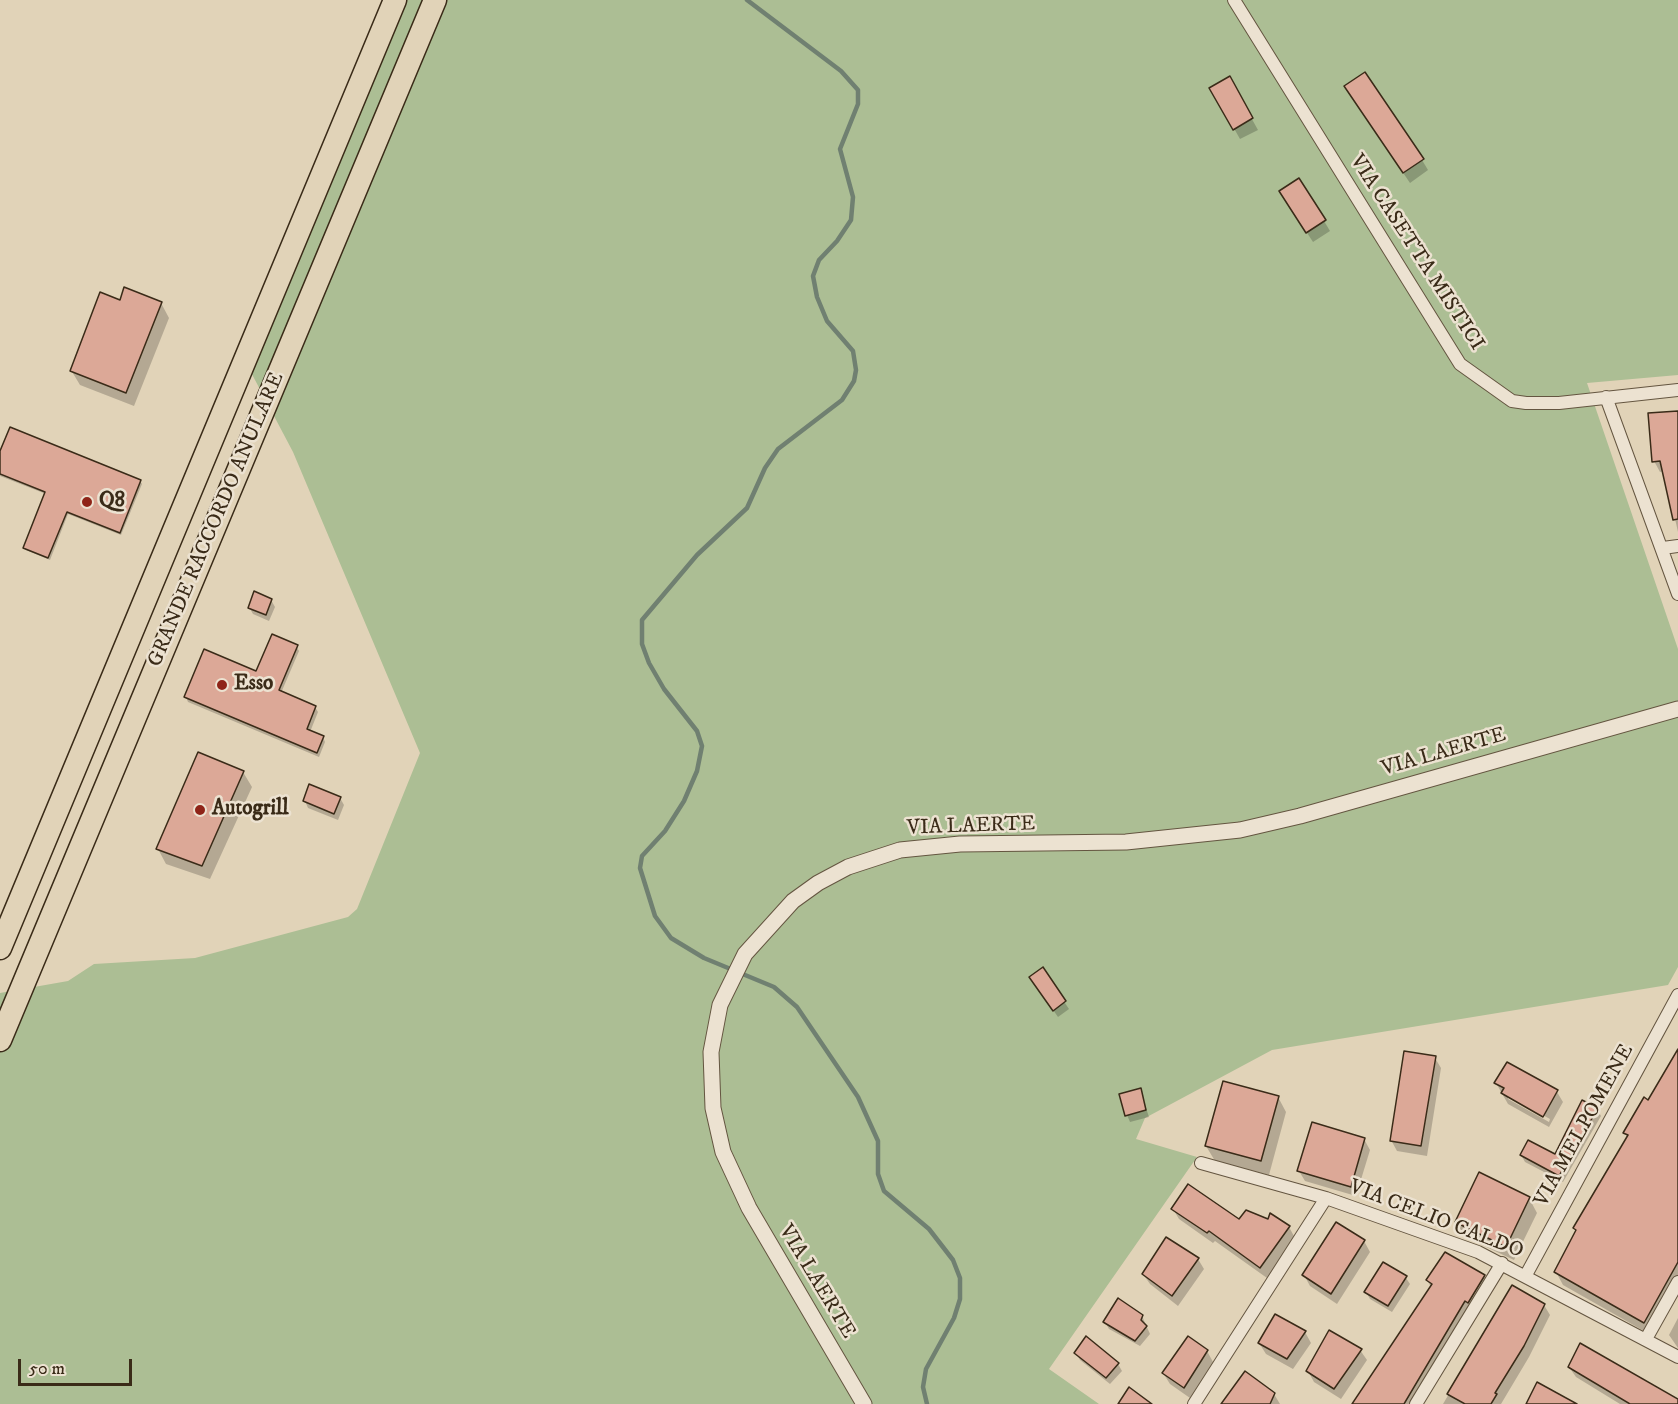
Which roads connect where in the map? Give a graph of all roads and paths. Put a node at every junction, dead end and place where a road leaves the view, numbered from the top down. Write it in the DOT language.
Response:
graph roads {
  1 [pos="395,0"];
  2 [pos="435,0"];
  3 [pos="1234,0"];
  4 [pos="1678,390"];
  5 [pos="1606,397"];
  6 [pos="1678,546"];
  7 [pos="1663,548"];
  8 [pos="1678,594"];
  9 [pos="1678,709"];
  10 [pos="0,948"];
  11 [pos="1678,996"];
  12 [pos="0,1040"];
  13 [pos="1201,1163"];
  14 [pos="1326,1198"];
  15 [pos="1502,1263"];
  16 [pos="1526,1275"];
  17 [pos="1678,1282"];
  18 [pos="1646,1339"];
  19 [pos="1678,1357"];
  20 [pos="864,1404"];
  21 [pos="1194,1404"];
  22 [pos="1416,1404"];
  1 -- 10 [label="highway, GRANDE RACCORDO ANULARE"];
  2 -- 12 [label="highway, GRANDE RACCORDO ANULARE"];
  3 -- 5 [label="street, VIA CASETTA MISTICI"];
  4 -- 5 [label="street, VIA CASETTA MISTICI"];
  5 -- 7 [label="street"];
  6 -- 7 [label="street"];
  7 -- 8 [label="street"];
  9 -- 20 [label="street, VIA LAERTE"];
  11 -- 16 [label="street, VIA MELPOMENE"];
  13 -- 14 [label="street, VIA CELIO CALDO"];
  14 -- 15 [label="street, VIA CELIO CALDO"];
  14 -- 21 [label="street"];
  15 -- 16 [label="street, VIA CELIO CALDO"];
  15 -- 22 [label="street"];
  16 -- 18 [label="street, VIA CELIO CALDO"];
  17 -- 18 [label="street"];
  18 -- 19 [label="street, VIA CELIO CALDO"];
}
